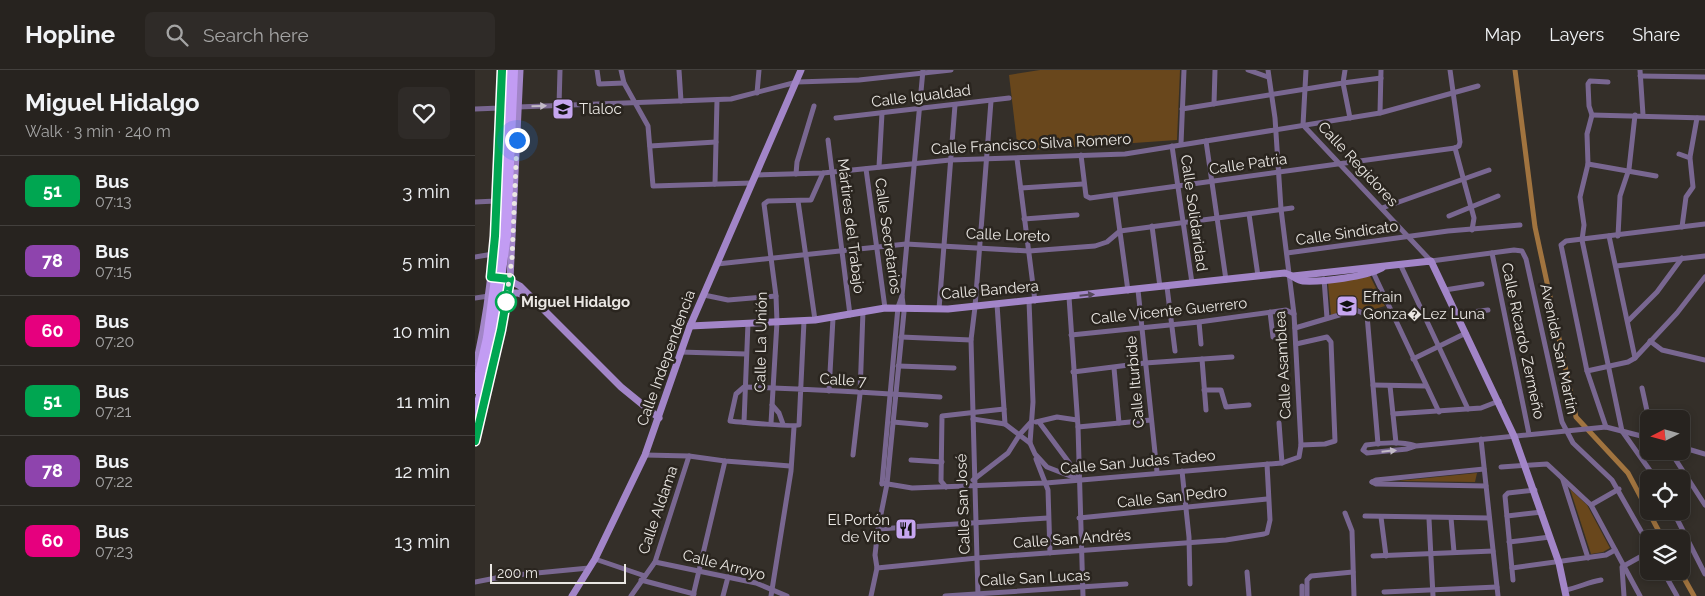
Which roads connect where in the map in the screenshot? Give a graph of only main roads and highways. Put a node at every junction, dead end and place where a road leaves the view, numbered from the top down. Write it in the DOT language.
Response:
graph roads {
  1 [pos="507,70"];
  2 [pos="514,70"];
  3 [pos="501,235"];
  4 [pos="490,339"];
  5 [pos="475,390"];
  6 [pos="475,416"];
  1 -- 3 [label="main road"];
  2 -- 3 [label="main road"];
  3 -- 4 [label="main road, bridge"];
  4 -- 5 [label="main road"];
  4 -- 6 [label="main road"];
}
